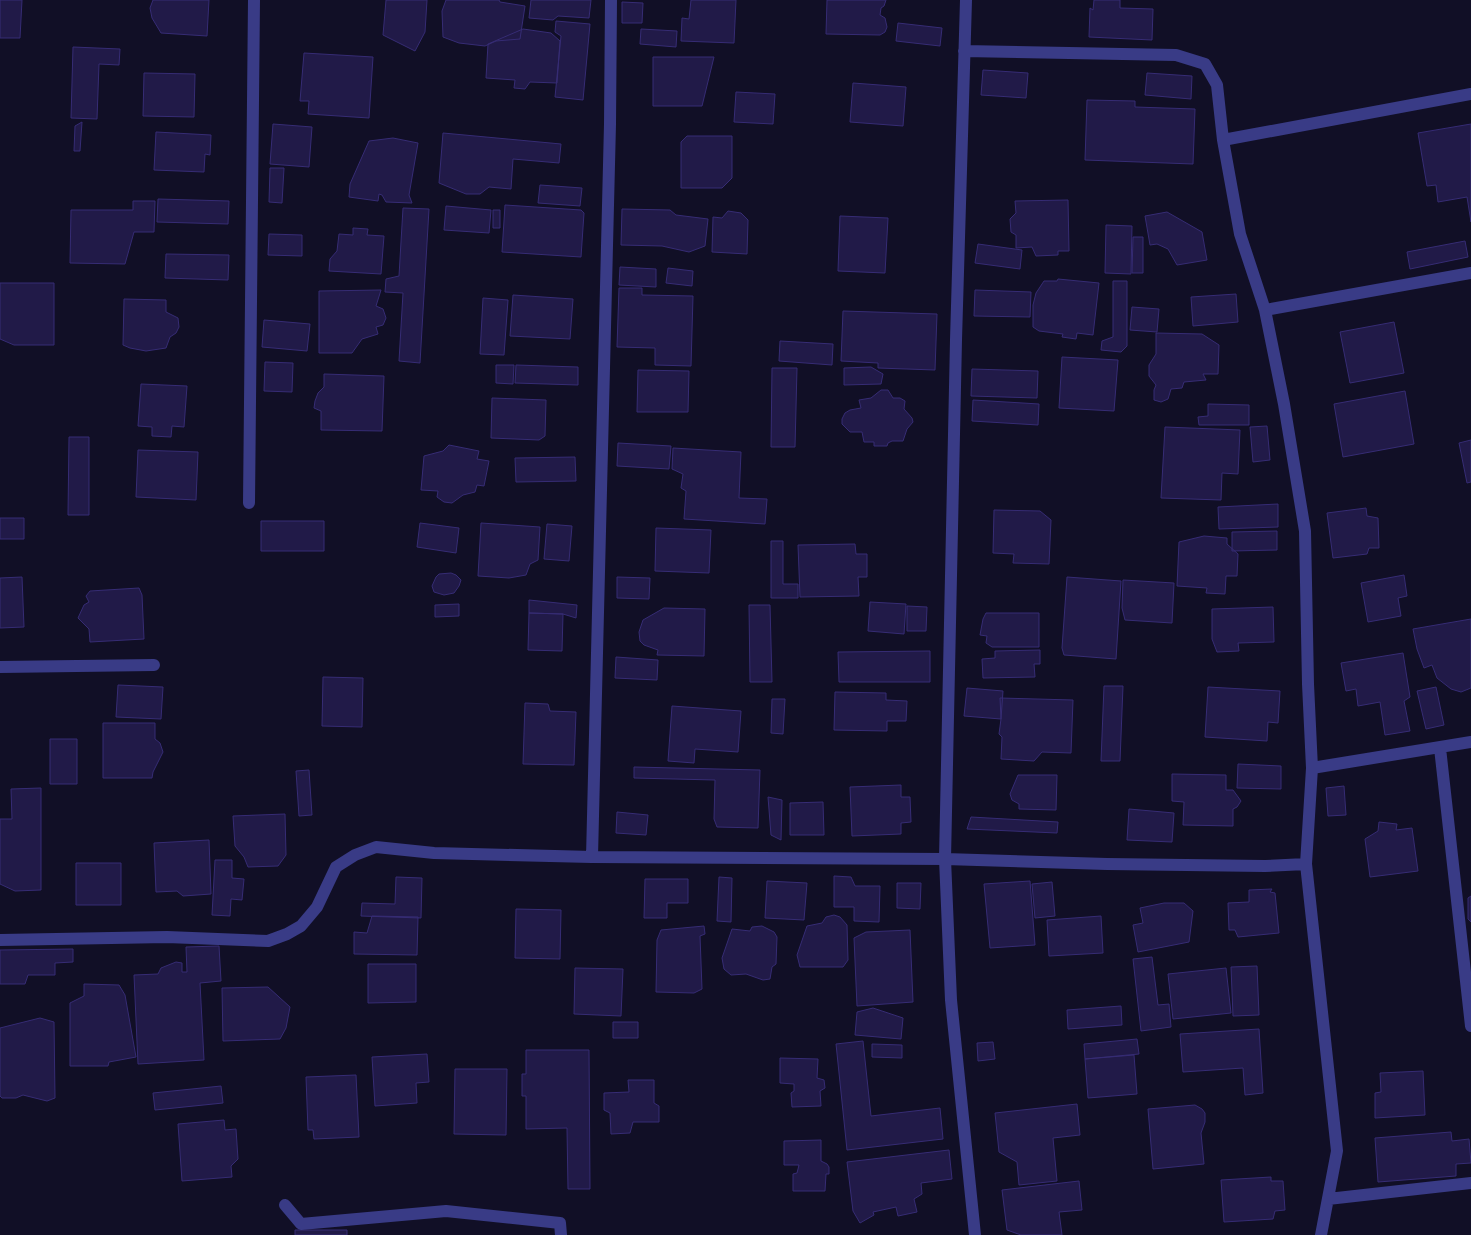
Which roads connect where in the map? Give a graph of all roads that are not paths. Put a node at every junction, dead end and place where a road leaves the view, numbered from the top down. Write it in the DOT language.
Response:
graph roads {
  1 [pos="254,0"];
  2 [pos="611,0"];
  3 [pos="966,0"];
  4 [pos="964,51"];
  5 [pos="1471,94"];
  6 [pos="1223,140"];
  7 [pos="1471,273"];
  8 [pos="1265,310"];
  9 [pos="248,503"];
  10 [pos="154,665"];
  11 [pos="0,667"];
  12 [pos="1471,742"];
  13 [pos="1440,748"];
  14 [pos="1312,768"];
  15 [pos="592,857"];
  16 [pos="946,859"];
  17 [pos="1306,864"];
  18 [pos="0,940"];
  19 [pos="1471,1026"];
  20 [pos="1471,1183"];
  21 [pos="1328,1199"];
  22 [pos="284,1205"];
  23 [pos="561,1235"];
  24 [pos="975,1235"];
  25 [pos="1321,1235"];
  1 -- 9 [label="street"];
  2 -- 15 [label="street"];
  3 -- 4 [label="street"];
  4 -- 6 [label="street"];
  4 -- 16 [label="street"];
  5 -- 6 [label="street"];
  6 -- 8 [label="street"];
  7 -- 8 [label="street"];
  8 -- 14 [label="street"];
  10 -- 11 [label="street"];
  12 -- 13 [label="street"];
  13 -- 14 [label="street"];
  13 -- 19 [label="street"];
  14 -- 17 [label="street"];
  15 -- 16 [label="street"];
  15 -- 18 [label="street"];
  16 -- 17 [label="street"];
  16 -- 24 [label="street"];
  17 -- 21 [label="street"];
  20 -- 21 [label="street"];
  21 -- 25 [label="street"];
  22 -- 23 [label="street"];
}
